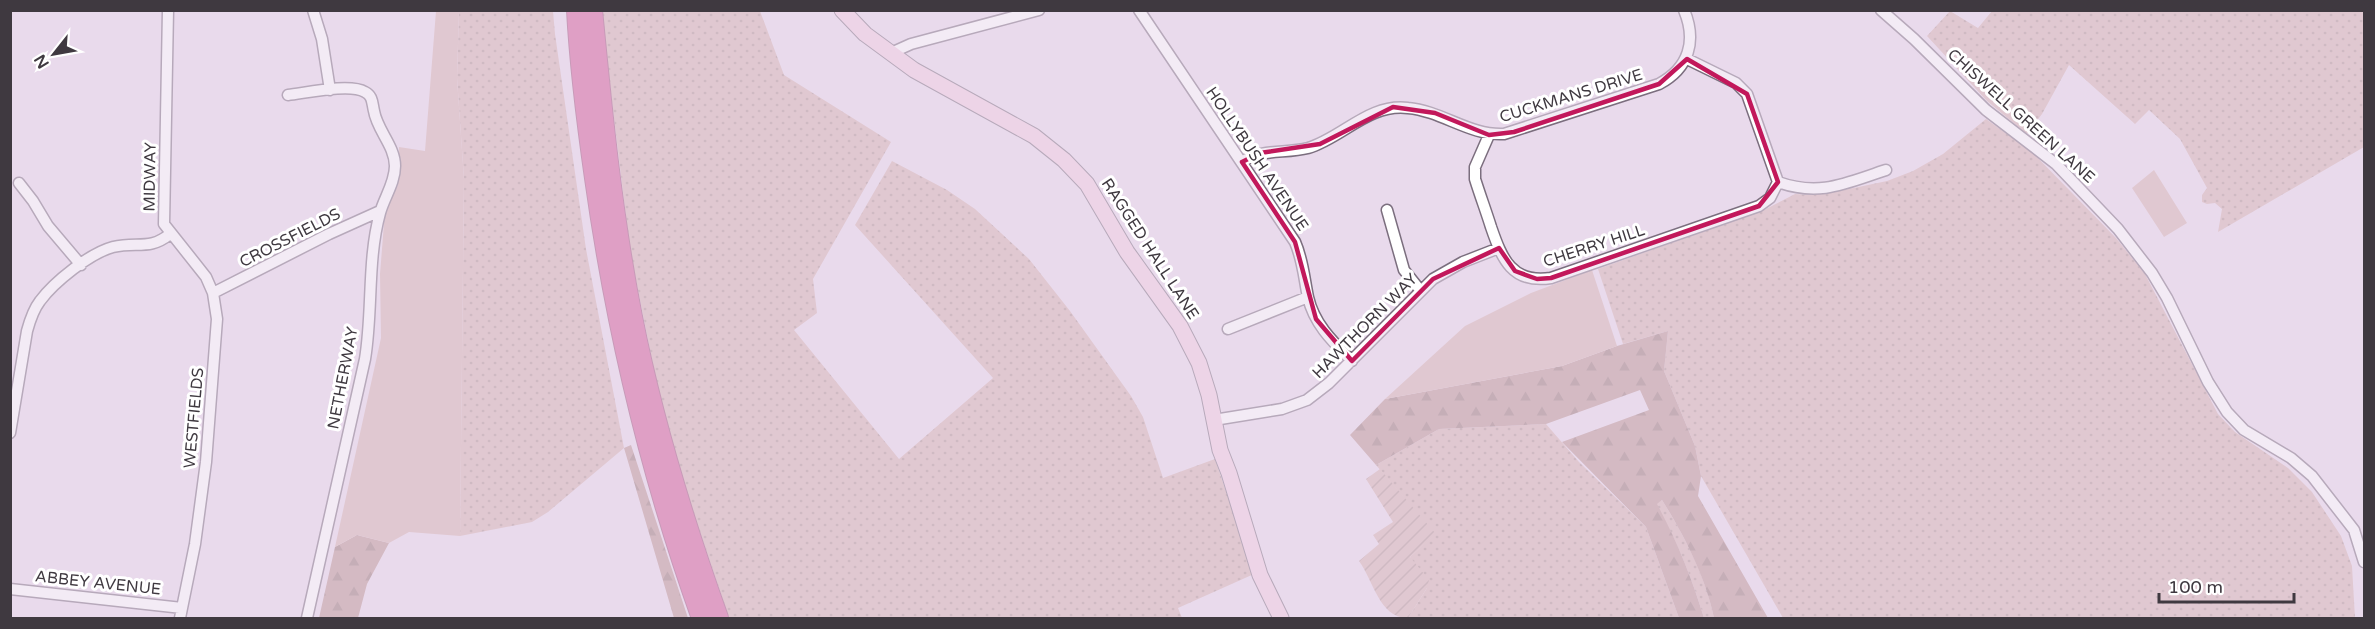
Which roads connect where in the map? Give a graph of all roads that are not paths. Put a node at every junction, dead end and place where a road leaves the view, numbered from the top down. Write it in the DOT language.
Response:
graph roads {
  1 [pos="168,10"];
  2 [pos="313,10"];
  3 [pos="577,10"];
  4 [pos="592,10"];
  5 [pos="842,10"];
  6 [pos="1039,10"];
  7 [pos="1139,10"];
  8 [pos="1684,10"];
  9 [pos="1881,10"];
  10 [pos="891,53"];
  11 [pos="1687,59"];
  12 [pos="330,90"];
  13 [pos="288,94"];
  14 [pos="1489,135"];
  15 [pos="1242,162"];
  16 [pos="1886,170"];
  17 [pos="1778,182"];
  18 [pos="19,183"];
  19 [pos="1387,210"];
  20 [pos="380,212"];
  21 [pos="170,234"];
  22 [pos="1499,248"];
  23 [pos="81,265"];
  24 [pos="1420,290"];
  25 [pos="213,293"];
  26 [pos="1308,297"];
  27 [pos="1228,329"];
  28 [pos="1352,361"];
  29 [pos="1214,420"];
  30 [pos="10,434"];
  31 [pos="2364,562"];
  32 [pos="10,589"];
  33 [pos="181,613"];
  34 [pos="307,618"];
  35 [pos="702,618"];
  36 [pos="717,618"];
  37 [pos="1281,618"];
  1 -- 21 [label="street, MIDWAY"];
  2 -- 12 [label="street"];
  3 -- 35 [label="highway"];
  4 -- 36 [label="highway"];
  5 -- 10 [label="street, RAGGED HALL LANE"];
  6 -- 10 [label="street"];
  7 -- 15 [label="street, HOLLYBUSH AVENUE"];
  8 -- 11 [label="street"];
  9 -- 31 [label="street, CHISWELL GREEN LANE"];
  10 -- 29 [label="street, RAGGED HALL LANE"];
  11 -- 14 [label="street, CUCKMANS DRIVE"];
  11 -- 17 [label="street"];
  12 -- 13 [label="street"];
  12 -- 20 [label="street, NETHERWAY"];
  14 -- 15 [label="street, CUCKMANS DRIVE"];
  14 -- 22 [label="street, CHERRY HILL"];
  15 -- 26 [label="street, HOLLYBUSH AVENUE"];
  16 -- 17 [label="street"];
  17 -- 22 [label="street, CHERRY HILL"];
  18 -- 23 [label="street"];
  19 -- 24 [label="street"];
  20 -- 25 [label="street, CROSSFIELDS"];
  20 -- 34 [label="street, NETHERWAY"];
  21 -- 23 [label="street, MIDWAY"];
  21 -- 25 [label="street, WESTFIELDS"];
  22 -- 24 [label="street, HAWTHORN WAY"];
  23 -- 30 [label="street, MIDWAY"];
  24 -- 28 [label="street, HAWTHORN WAY"];
  25 -- 33 [label="street, WESTFIELDS"];
  26 -- 27 [label="street"];
  26 -- 28 [label="street, HOLLYBUSH AVENUE"];
  28 -- 29 [label="street, HAWTHORN WAY"];
  29 -- 37 [label="street, RAGGED HALL LANE"];
  32 -- 33 [label="street, ABBEY AVENUE"];
}
